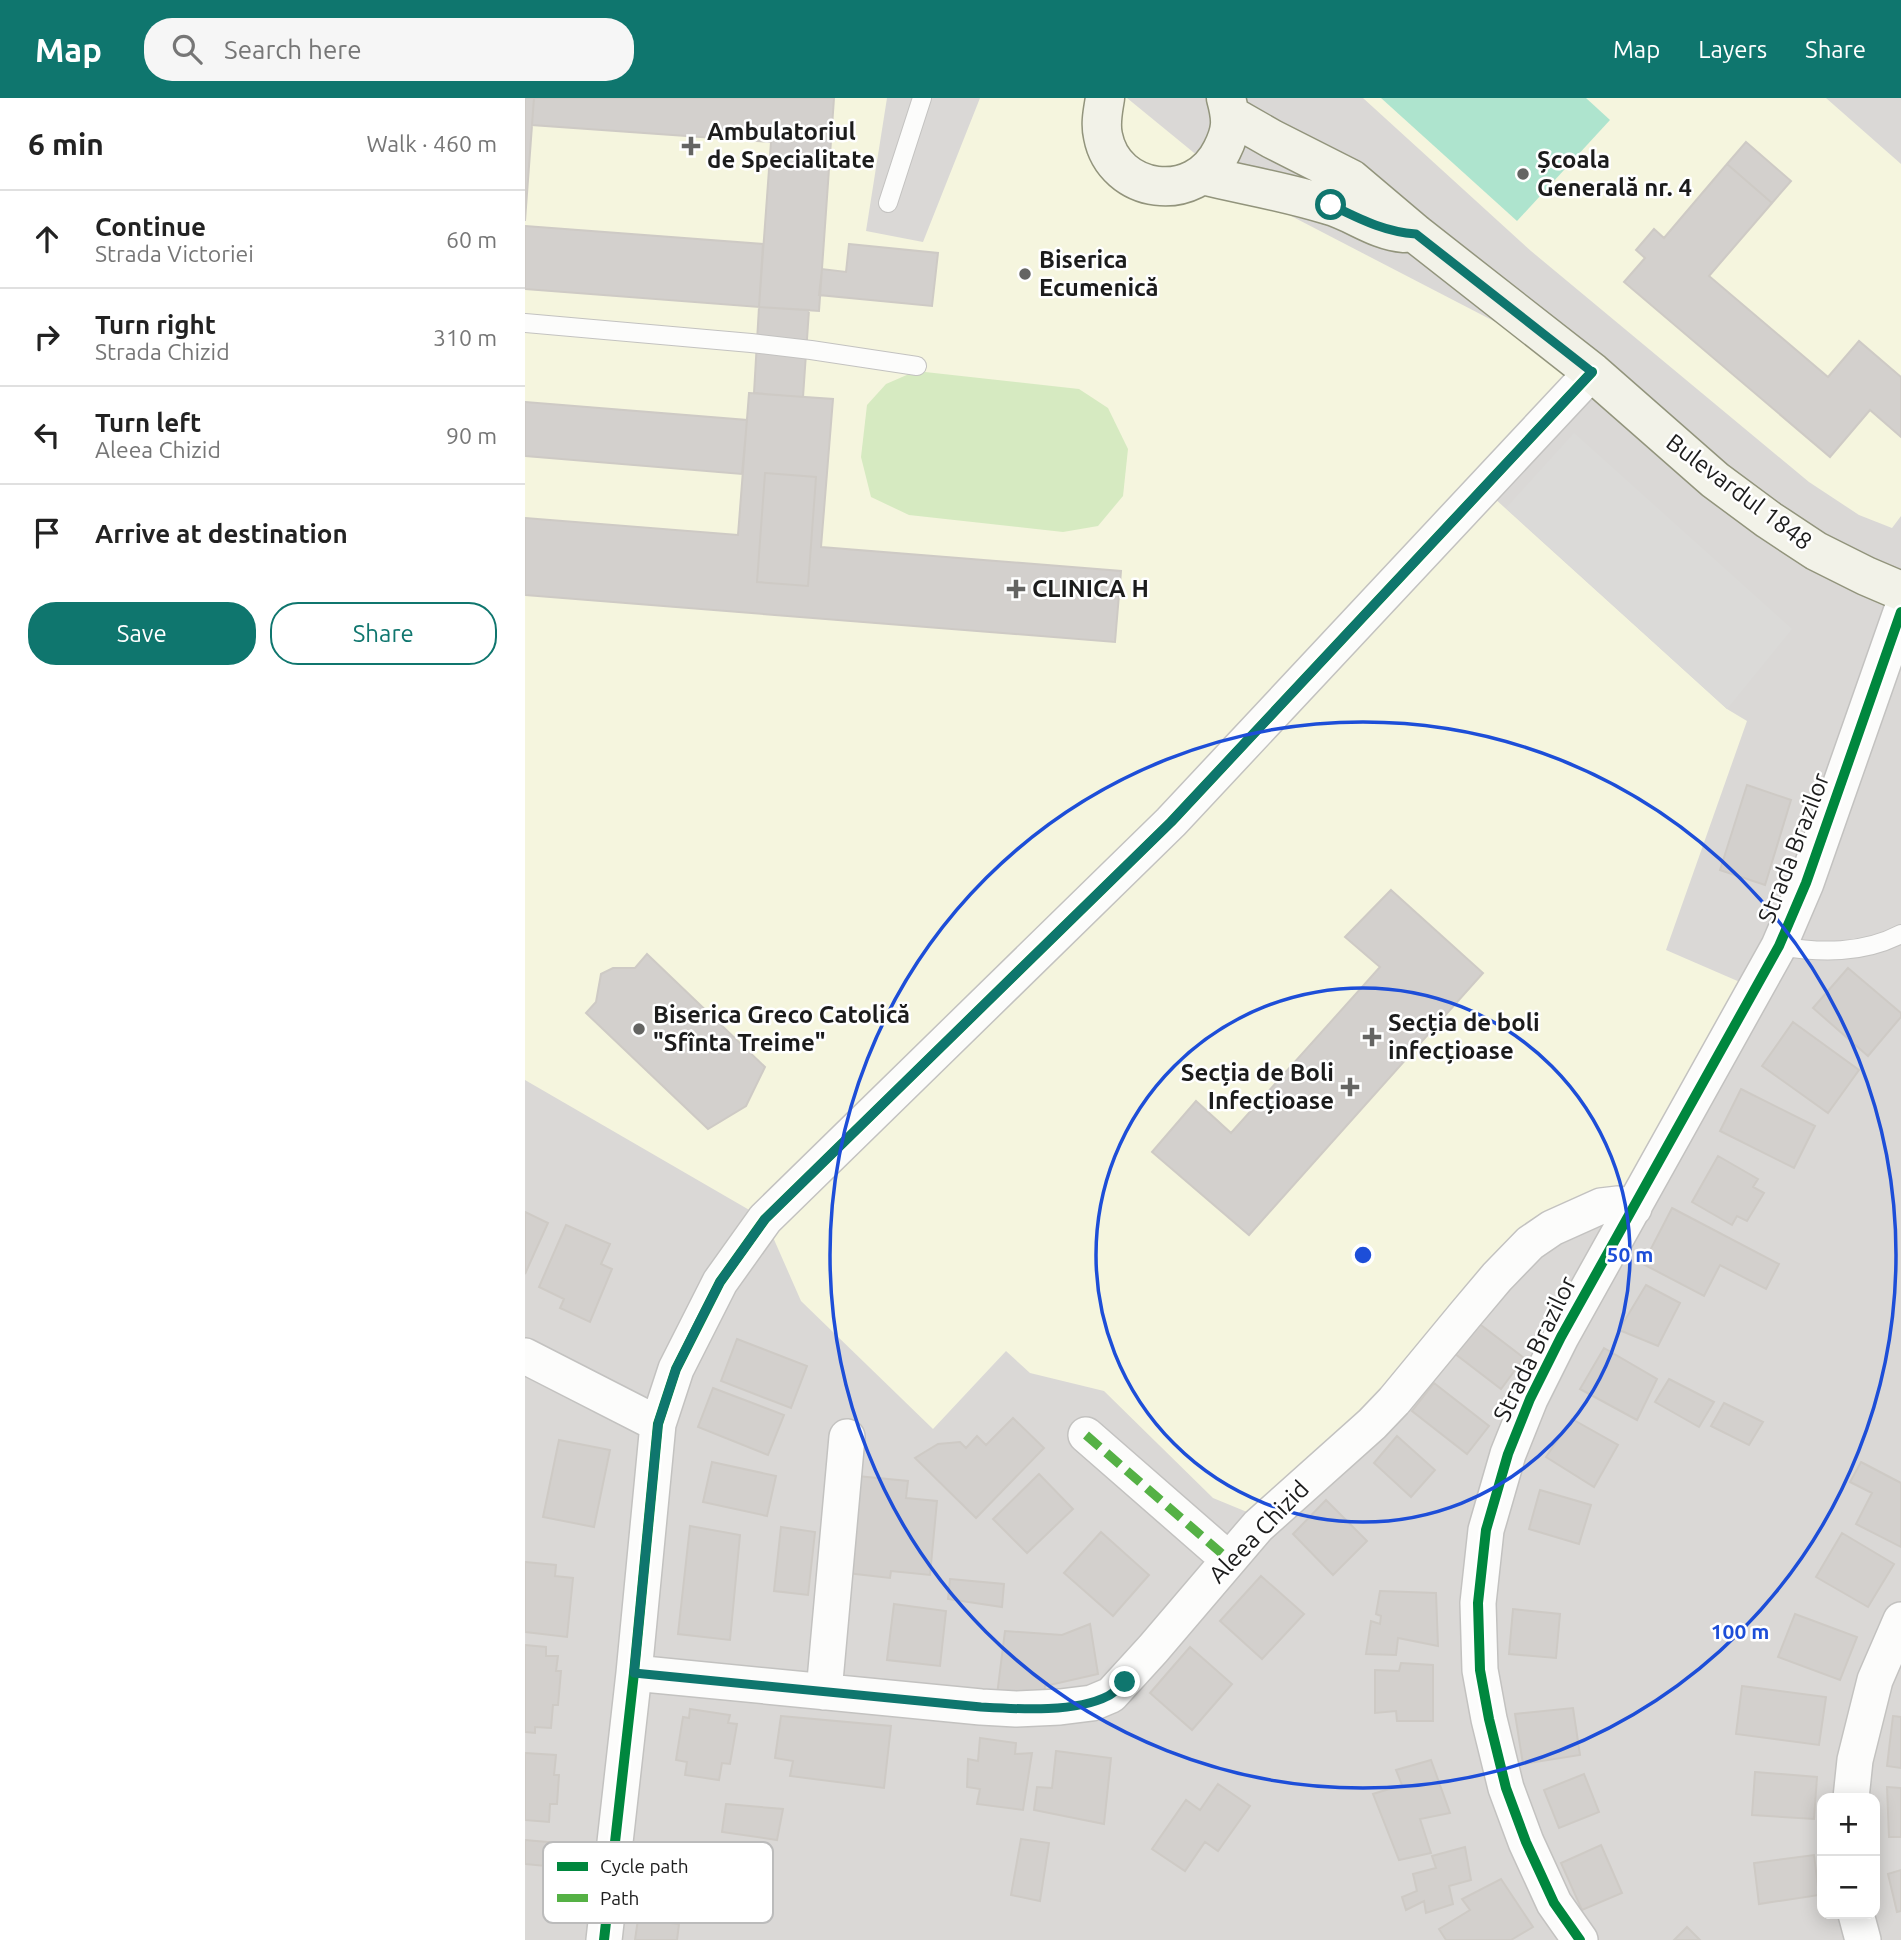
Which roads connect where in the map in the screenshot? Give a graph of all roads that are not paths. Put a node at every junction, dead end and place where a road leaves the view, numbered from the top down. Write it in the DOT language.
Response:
graph roads {
  1 [pos="922,98"];
  2 [pos="1105,98"];
  3 [pos="1228,106"];
  4 [pos="1202,175"];
  5 [pos="888,203"];
  6 [pos="1416,234"];
  7 [pos="525,323"];
  8 [pos="917,366"];
  9 [pos="1592,372"];
  10 [pos="1901,591"];
  11 [pos="1901,611"];
  12 [pos="1901,934"];
  13 [pos="1779,946"];
  14 [pos="1634,1208"];
  15 [pos="525,1356"];
  16 [pos="658,1424"];
  17 [pos="1086,1435"];
  18 [pos="847,1437"];
  19 [pos="1228,1559"];
  20 [pos="1901,1620"];
  21 [pos="634,1673"];
  22 [pos="824,1692"];
  23 [pos="1852,1793"];
  24 [pos="615,1842"];
  25 [pos="1857,1919"];
  26 [pos="1580,1940"];
  27 [pos="1863,1940"];
  1 -- 5 [label="lane"];
  2 -- 4 [label="street"];
  3 -- 4 [label="street"];
  3 -- 6 [label="street, Bulevardul 1848"];
  4 -- 6 [label="street"];
  6 -- 9 [label="street, Bulevardul 1848"];
  7 -- 8 [label="lane"];
  9 -- 10 [label="street, Bulevardul 1848"];
  9 -- 16 [label="street"];
  11 -- 13 [label="street, Strada Brazilor"];
  12 -- 13 [label="lane"];
  13 -- 14 [label="street, Strada Brazilor"];
  14 -- 19 [label="street, Aleea Chizid"];
  14 -- 26 [label="street, Strada Brazilor"];
  15 -- 16 [label="street"];
  16 -- 21 [label="street"];
  17 -- 19 [label="street"];
  18 -- 22 [label="street"];
  19 -- 22 [label="street, Aleea Chizid"];
  20 -- 23 [label="street"];
  21 -- 22 [label="street, Aleea Chizid"];
  21 -- 24 [label="street"];
  25 -- 27 [label="street"];
}
